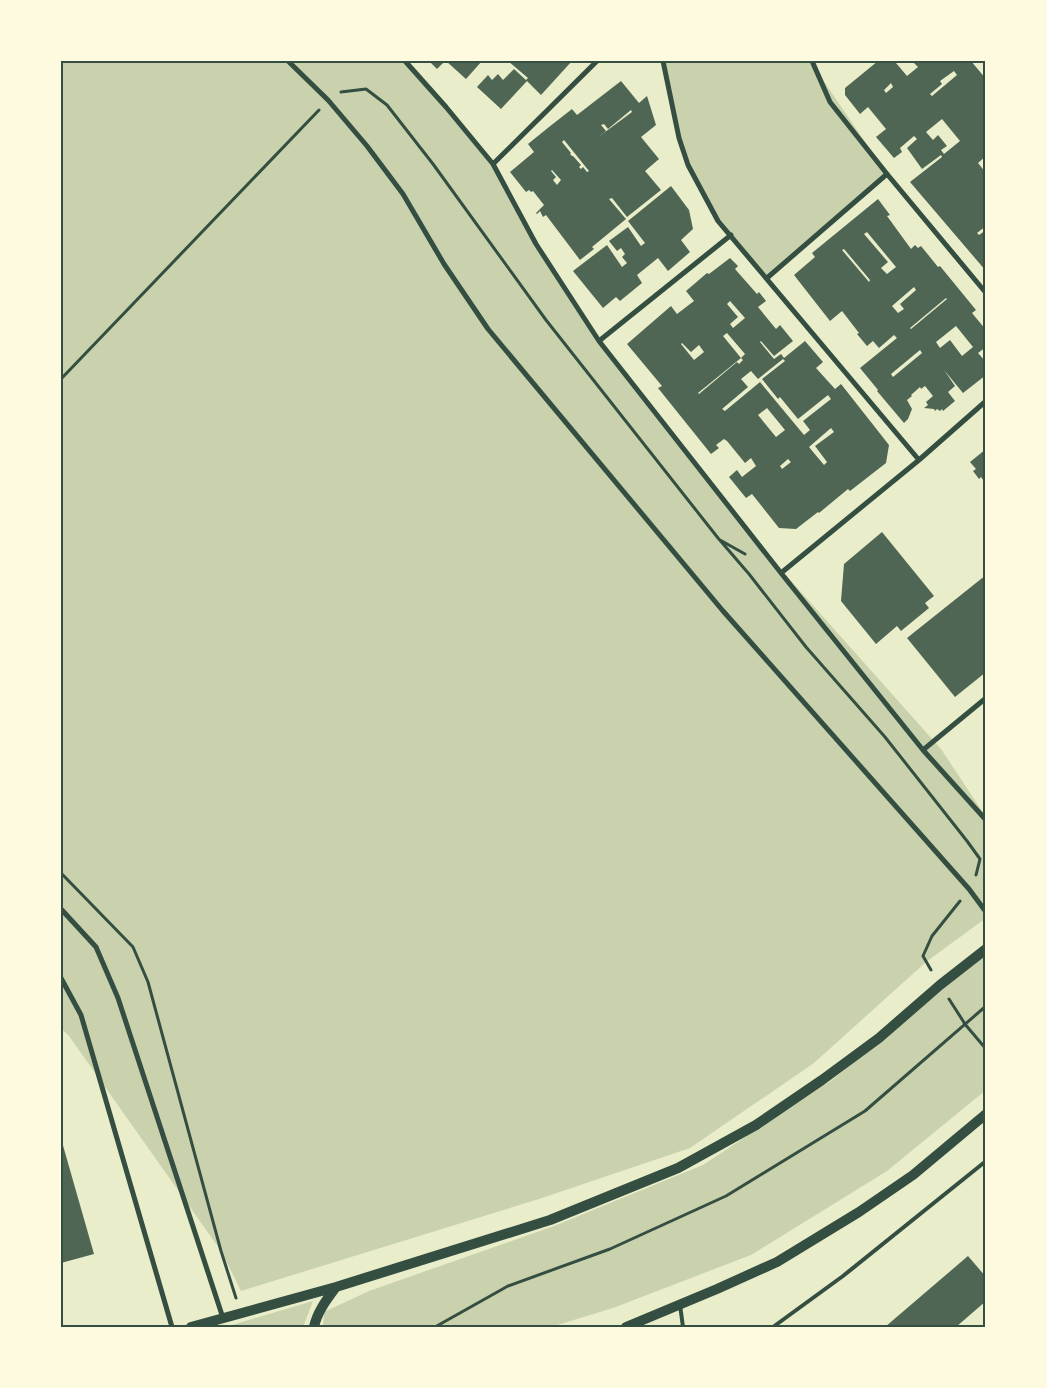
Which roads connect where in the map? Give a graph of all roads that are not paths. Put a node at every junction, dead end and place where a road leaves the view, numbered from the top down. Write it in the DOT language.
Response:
graph roads {
  1 [pos="288,61"];
  2 [pos="405,61"];
  3 [pos="596,61"];
  4 [pos="663,61"];
  5 [pos="812,61"];
  6 [pos="494,164"];
  7 [pos="887,174"];
  8 [pos="731,235"];
  9 [pos="767,278"];
  10 [pos="986,294"];
  11 [pos="599,341"];
  12 [pos="986,401"];
  13 [pos="919,460"];
  14 [pos="781,574"];
  15 [pos="986,698"];
  16 [pos="923,750"];
  17 [pos="986,820"];
  18 [pos="61,910"];
  19 [pos="986,912"];
  20 [pos="986,949"];
  21 [pos="61,978"];
  22 [pos="986,1114"];
  23 [pos="986,1161"];
  24 [pos="336,1288"];
  25 [pos="680,1305"];
  26 [pos="223,1318"];
  27 [pos="172,1327"];
  28 [pos="192,1327"];
  29 [pos="314,1327"];
  30 [pos="626,1327"];
  31 [pos="683,1327"];
  32 [pos="773,1327"];
  1 -- 19 [label="street"];
  2 -- 6 [label="street"];
  3 -- 6 [label="street"];
  4 -- 8 [label="street"];
  5 -- 7 [label="street"];
  6 -- 11 [label="street"];
  7 -- 9 [label="street"];
  7 -- 10 [label="street"];
  8 -- 9 [label="street"];
  8 -- 11 [label="street"];
  9 -- 13 [label="street"];
  11 -- 14 [label="street"];
  12 -- 13 [label="street"];
  13 -- 14 [label="street"];
  14 -- 16 [label="street"];
  15 -- 16 [label="street"];
  16 -- 17 [label="street"];
  18 -- 26 [label="street"];
  20 -- 24 [label="main road"];
  21 -- 27 [label="street"];
  22 -- 25 [label="main road"];
  23 -- 32 [label="lane"];
  24 -- 26 [label="main road"];
  24 -- 29 [label="main road"];
  25 -- 30 [label="main road"];
  25 -- 31 [label="lane"];
  26 -- 28 [label="main road"];
}
